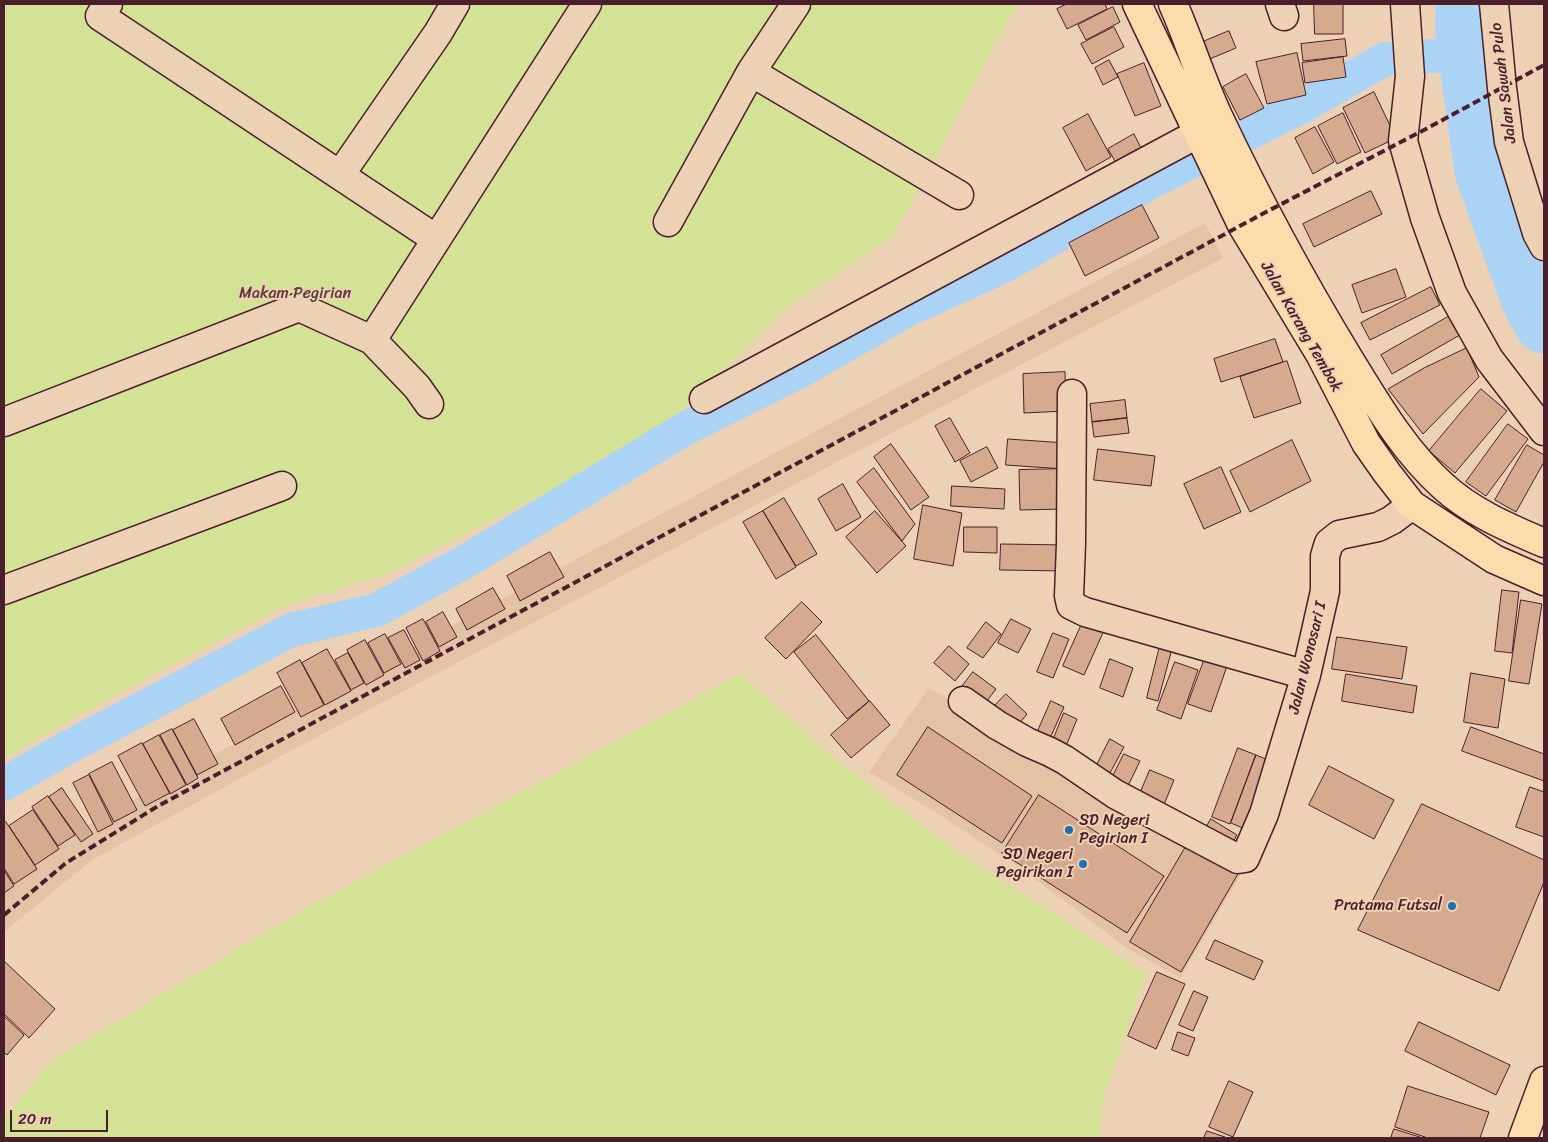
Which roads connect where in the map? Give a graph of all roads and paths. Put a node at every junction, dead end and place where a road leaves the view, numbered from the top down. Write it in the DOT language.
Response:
graph roads {
  1 [pos="108,4"];
  2 [pos="455,4"];
  3 [pos="587,4"];
  4 [pos="796,4"];
  5 [pos="1137,4"];
  6 [pos="1405,4"];
  7 [pos="1494,4"];
  8 [pos="1175,9"];
  9 [pos="1150,30"];
  10 [pos="751,72"];
  11 [pos="1208,124"];
  12 [pos="1226,159"];
  13 [pos="340,175"];
  14 [pos="959,195"];
  15 [pos="668,222"];
  16 [pos="436,239"];
  17 [pos="1544,246"];
  18 [pos="372,340"];
  19 [pos="1072,394"];
  20 [pos="704,399"];
  21 [pos="429,404"];
  22 [pos="4,422"];
  23 [pos="1389,423"];
  24 [pos="1544,431"];
  25 [pos="1366,442"];
  26 [pos="282,486"];
  27 [pos="1412,505"];
  28 [pos="1544,543"];
  29 [pos="1544,581"];
  30 [pos="4,590"];
  31 [pos="1306,674"];
  32 [pos="963,701"];
  33 [pos="1544,1081"];
  34 [pos="1523,1138"];
  1 -- 13 [label="street"];
  2 -- 13 [label="street"];
  3 -- 16 [label="street"];
  4 -- 10 [label="street"];
  5 -- 9 [label="main road, Jalan Karang Tembok"];
  6 -- 24 [label="street"];
  7 -- 17 [label="street, Jalan Sawah Pulo"];
  8 -- 9 [label="main road"];
  8 -- 11 [label="main road, Jalan Karang Tembok"];
  9 -- 11 [label="main road, Jalan Karang Tembok"];
  10 -- 14 [label="street"];
  10 -- 15 [label="street"];
  11 -- 12 [label="main road, Jalan Karang Tembok"];
  11 -- 20 [label="street"];
  12 -- 23 [label="main road, Jalan Karang Tembok"];
  12 -- 25 [label="main road, Jalan Karang Tembok"];
  13 -- 16 [label="street"];
  16 -- 18 [label="street"];
  18 -- 21 [label="street"];
  18 -- 22 [label="street"];
  19 -- 31 [label="street"];
  23 -- 25 [label="main road"];
  23 -- 28 [label="main road, Jalan Karang Tembok"];
  25 -- 27 [label="main road, Jalan Karang Tembok"];
  26 -- 30 [label="street"];
  27 -- 29 [label="main road, Jalan Karang Tembok"];
  27 -- 31 [label="street, Jalan Wonosari I"];
  31 -- 32 [label="street, Jalan Wonosari I"];
  33 -- 34 [label="main road"];
}
